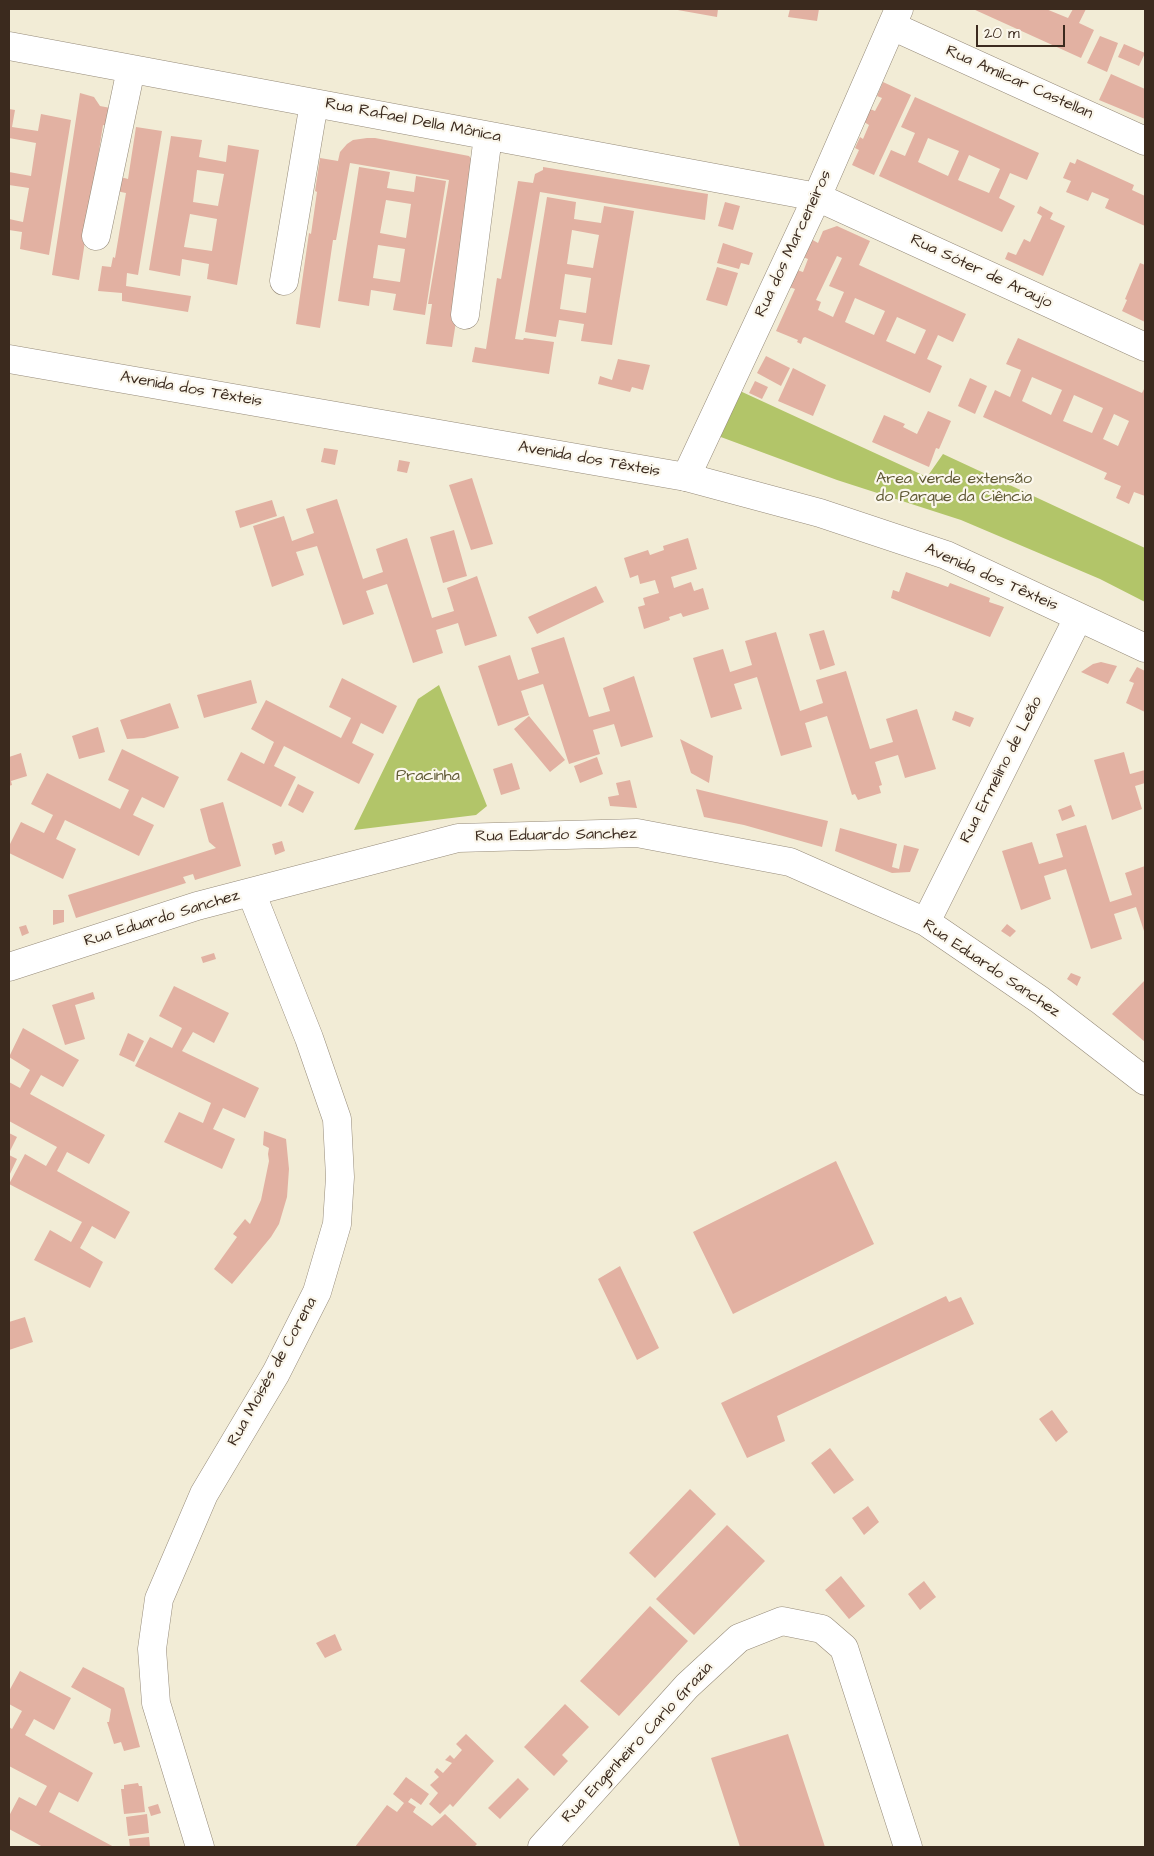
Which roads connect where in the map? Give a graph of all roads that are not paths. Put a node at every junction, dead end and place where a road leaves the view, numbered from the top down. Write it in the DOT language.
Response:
graph roads {
  1 [pos="896,18"];
  2 [pos="9,46"];
  3 [pos="131,69"];
  4 [pos="314,103"];
  5 [pos="488,136"];
  6 [pos="1145,141"];
  7 [pos="817,197"];
  8 [pos="96,236"];
  9 [pos="284,281"];
  10 [pos="465,315"];
  11 [pos="1145,347"];
  12 [pos="9,359"];
  13 [pos="686,477"];
  14 [pos="1078,618"];
  15 [pos="1145,648"];
  16 [pos="251,892"];
  17 [pos="926,922"];
  18 [pos="9,967"];
  19 [pos="1145,1081"];
  20 [pos="200,1847"];
  21 [pos="542,1847"];
  22 [pos="908,1847"];
  1 -- 6 [label="street, Rua Amilcar Castellan"];
  1 -- 7 [label="street, Rua dos Marceneiros"];
  2 -- 3 [label="street, Rua Rafael Della Mônica"];
  3 -- 4 [label="street, Rua Rafael Della Mônica"];
  3 -- 8 [label="street"];
  4 -- 5 [label="street, Rua Rafael Della Mônica"];
  4 -- 9 [label="street"];
  5 -- 7 [label="street, Rua Rafael Della Mônica"];
  5 -- 10 [label="street"];
  7 -- 11 [label="street, Rua Sóter de Araujo"];
  7 -- 13 [label="street, Rua dos Marceneiros"];
  12 -- 13 [label="street, Avenida dos Têxteis"];
  13 -- 14 [label="street, Avenida dos Têxteis"];
  14 -- 15 [label="street, Avenida dos Têxteis"];
  14 -- 17 [label="street, Rua Ermelino de Leão"];
  16 -- 17 [label="street, Rua Eduardo Sanchez"];
  16 -- 18 [label="street, Rua Eduardo Sanchez"];
  16 -- 20 [label="street, Rua Moisés de Corena"];
  17 -- 19 [label="street, Rua Eduardo Sanchez"];
  21 -- 22 [label="street, Rua Engenheiro Carlo Grazia"];
}
